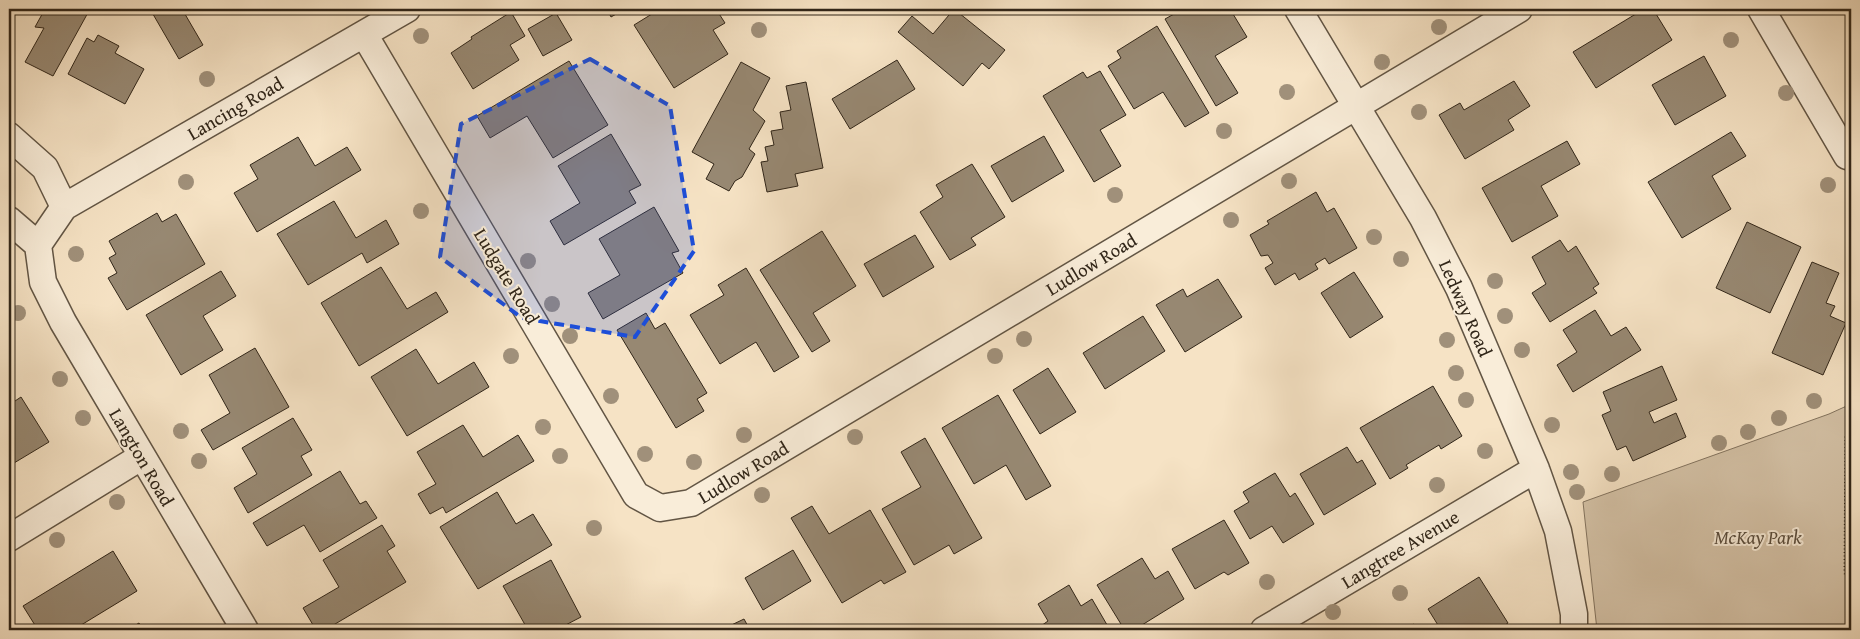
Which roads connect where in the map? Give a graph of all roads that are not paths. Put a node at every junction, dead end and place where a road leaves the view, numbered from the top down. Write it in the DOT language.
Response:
graph roads {
  1 [pos="407,9"];
  2 [pos="1298,9"];
  3 [pos="1519,9"];
  4 [pos="1761,9"];
  5 [pos="364,34"];
  6 [pos="1356,105"];
  7 [pos="9,136"];
  8 [pos="1847,156"];
  9 [pos="64,207"];
  10 [pos="9,220"];
  11 [pos="38,245"];
  12 [pos="142,457"];
  13 [pos="1536,468"];
  14 [pos="660,508"];
  15 [pos="9,538"];
  16 [pos="245,630"];
  17 [pos="1264,630"];
  18 [pos="1574,630"];
  1 -- 5 [label="street, Lancing Road"];
  2 -- 6 [label="street, Ledway Road"];
  3 -- 6 [label="street, Ludlow Road"];
  4 -- 8 [label="street"];
  5 -- 9 [label="street, Lancing Road"];
  5 -- 14 [label="street, Ludgate Road"];
  6 -- 13 [label="street, Ledway Road"];
  6 -- 14 [label="street, Ludlow Road"];
  7 -- 9 [label="street"];
  9 -- 11 [label="street, Lancing Road"];
  10 -- 11 [label="street"];
  11 -- 12 [label="street, Langton Road"];
  12 -- 15 [label="street"];
  12 -- 16 [label="street, Langton Road"];
  13 -- 17 [label="street, Langtree Avenue"];
  13 -- 18 [label="street, Ledway Road"];
}
